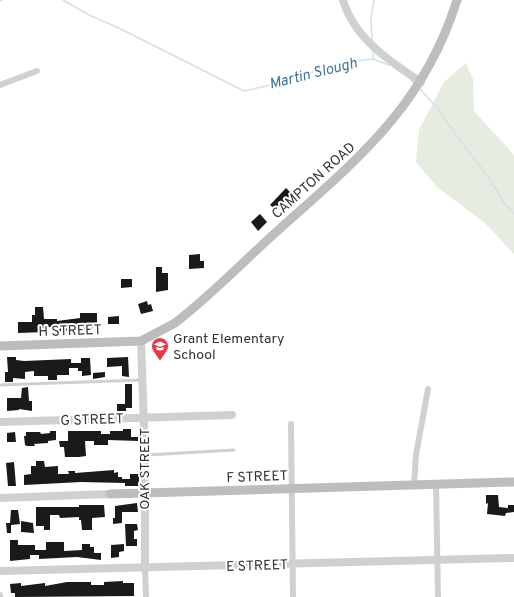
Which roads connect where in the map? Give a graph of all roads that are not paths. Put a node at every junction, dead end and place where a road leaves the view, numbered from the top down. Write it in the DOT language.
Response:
graph roads {
  1 [pos="457,0"];
  2 [pos="345,1"];
  3 [pos="37,71"];
  4 [pos="421,82"];
  5 [pos="0,85"];
  6 [pos="141,341"];
  7 [pos="0,346"];
  8 [pos="143,380"];
  9 [pos="0,385"];
  10 [pos="428,389"];
  11 [pos="232,415"];
  12 [pos="144,418"];
  13 [pos="0,422"];
  14 [pos="291,424"];
  15 [pos="234,450"];
  16 [pos="145,455"];
  17 [pos="514,482"];
  18 [pos="436,484"];
  19 [pos="414,485"];
  20 [pos="293,488"];
  21 [pos="144,493"];
  22 [pos="110,494"];
  23 [pos="0,498"];
  24 [pos="514,558"];
  25 [pos="436,560"];
  26 [pos="292,564"];
  27 [pos="145,568"];
  28 [pos="0,571"];
  29 [pos="146,597"];
  30 [pos="293,597"];
  31 [pos="438,597"];
  1 -- 4 [label="main road, CAMPTON ROAD"];
  2 -- 4 [label="street"];
  3 -- 5 [label="street"];
  4 -- 6 [label="main road, CAMPTON ROAD"];
  6 -- 7 [label="main road, H STREET"];
  6 -- 8 [label="street, OAK STREET"];
  8 -- 9 [label="lane"];
  8 -- 12 [label="street, OAK STREET"];
  10 -- 19 [label="street"];
  11 -- 12 [label="street, G STREET"];
  12 -- 13 [label="street, G STREET"];
  12 -- 16 [label="street, OAK STREET"];
  14 -- 20 [label="street"];
  15 -- 16 [label="lane"];
  16 -- 21 [label="street, OAK STREET"];
  17 -- 18 [label="main road, F STREET"];
  18 -- 19 [label="main road, F STREET"];
  18 -- 25 [label="street"];
  19 -- 20 [label="main road, F STREET"];
  20 -- 21 [label="main road, F STREET"];
  20 -- 26 [label="street"];
  21 -- 22 [label="main road, F STREET"];
  21 -- 27 [label="street, OAK STREET"];
  22 -- 23 [label="street, F STREET"];
  24 -- 25 [label="street, E STREET"];
  25 -- 26 [label="street, E STREET"];
  25 -- 31 [label="street"];
  26 -- 27 [label="street, E STREET"];
  26 -- 30 [label="street"];
  27 -- 28 [label="street, E STREET"];
  27 -- 29 [label="street, OAK STREET"];
}
